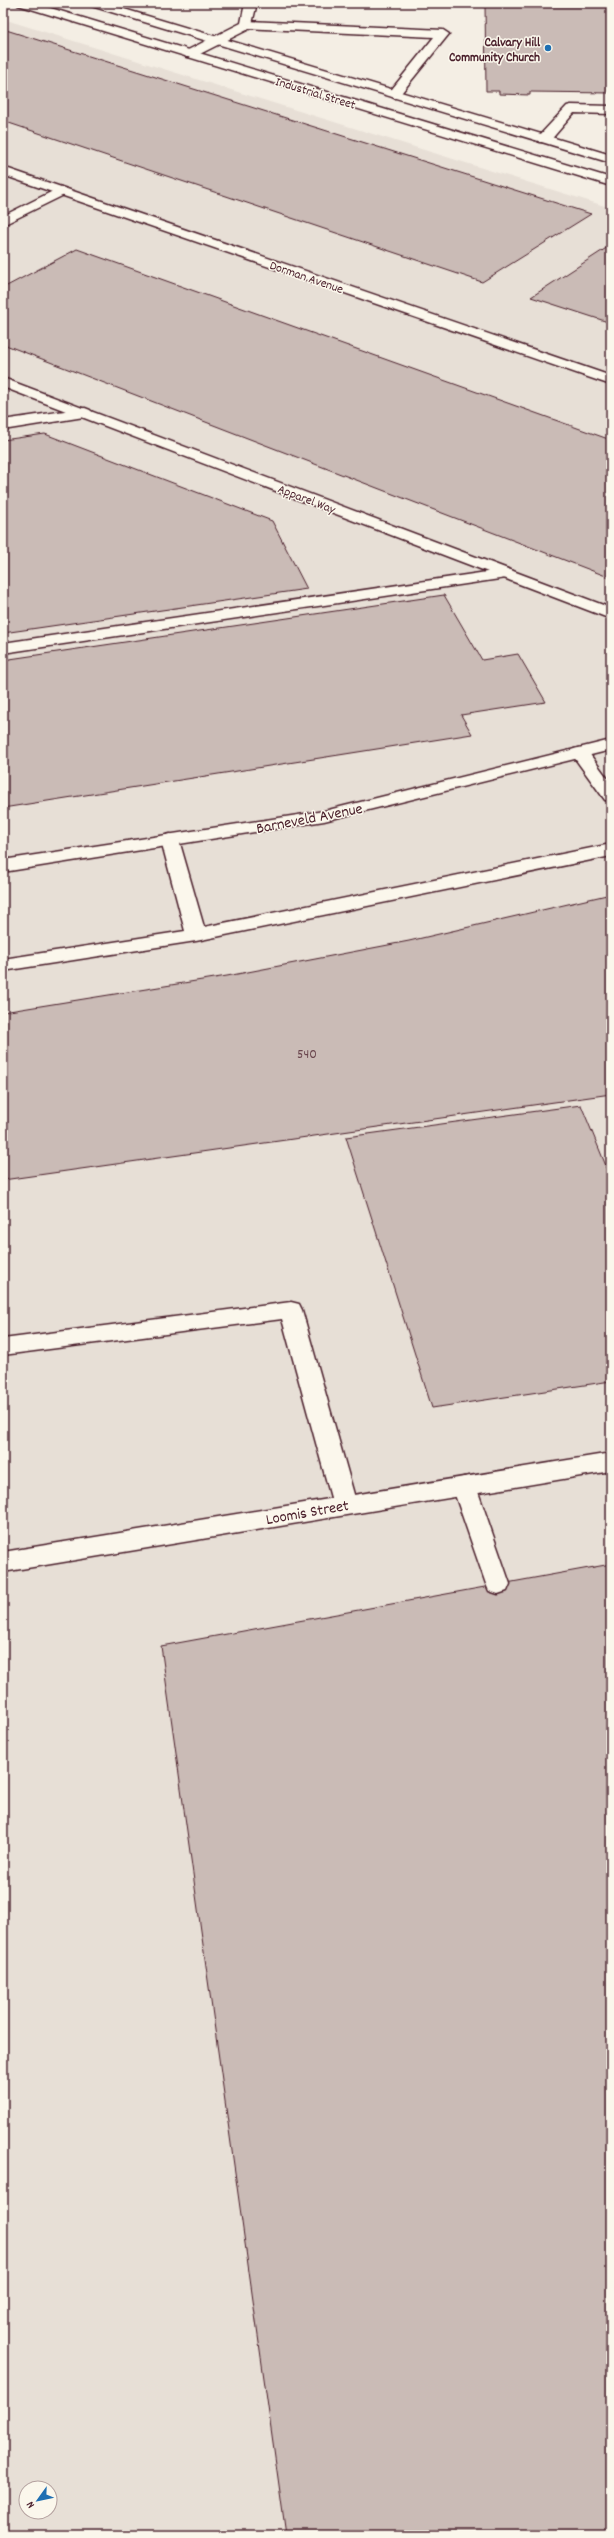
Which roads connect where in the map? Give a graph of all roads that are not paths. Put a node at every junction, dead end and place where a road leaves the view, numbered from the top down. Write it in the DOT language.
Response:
graph roads {
  1 [pos="22,3"];
  2 [pos="92,3"];
  3 [pos="251,3"];
  4 [pos="247,25"];
  5 [pos="216,40"];
  6 [pos="190,54"];
  7 [pos="394,94"];
  8 [pos="611,110"];
  9 [pos="544,139"];
  10 [pos="611,159"];
  11 [pos="3,171"];
  12 [pos="611,182"];
  13 [pos="60,191"];
  14 [pos="3,221"];
  15 [pos="611,380"];
  16 [pos="3,382"];
  17 [pos="85,413"];
  18 [pos="3,425"];
  19 [pos="507,574"];
  20 [pos="611,614"];
  21 [pos="3,648"];
  22 [pos="611,745"];
  23 [pos="580,753"];
  24 [pos="611,796"];
  25 [pos="170,840"];
  26 [pos="611,850"];
  27 [pos="3,866"];
  28 [pos="196,935"];
  29 [pos="3,965"];
  30 [pos="3,1347"];
  31 [pos="611,1462"];
  32 [pos="464,1486"];
  33 [pos="345,1505"];
  34 [pos="3,1562"];
  35 [pos="498,1584"];
  1 -- 6 [label="street, Industrial Street"];
  2 -- 5 [label="street, Industrial Street"];
  3 -- 4 [label="street"];
  4 -- 5 [label="street"];
  4 -- 7 [label="street"];
  5 -- 6 [label="street"];
  5 -- 7 [label="street, Industrial Street"];
  6 -- 12 [label="street, Industrial Street"];
  7 -- 9 [label="street, Industrial Street"];
  8 -- 9 [label="street"];
  9 -- 10 [label="street, Industrial Street"];
  11 -- 13 [label="street, Dorman Avenue"];
  13 -- 14 [label="street"];
  13 -- 15 [label="street, Dorman Avenue"];
  16 -- 17 [label="street, Apparel Way"];
  17 -- 18 [label="street"];
  17 -- 19 [label="street, Apparel Way"];
  19 -- 20 [label="street, Apparel Way"];
  19 -- 21 [label="street"];
  22 -- 23 [label="street, Barneveld Avenue"];
  23 -- 24 [label="street"];
  23 -- 25 [label="street, Barneveld Avenue"];
  25 -- 27 [label="street, Barneveld Avenue"];
  25 -- 28 [label="street"];
  26 -- 28 [label="street"];
  28 -- 29 [label="street"];
  30 -- 33 [label="street"];
  31 -- 32 [label="street, Loomis Street"];
  32 -- 33 [label="street, Loomis Street"];
  32 -- 35 [label="street"];
  33 -- 34 [label="street, Loomis Street"];
}
